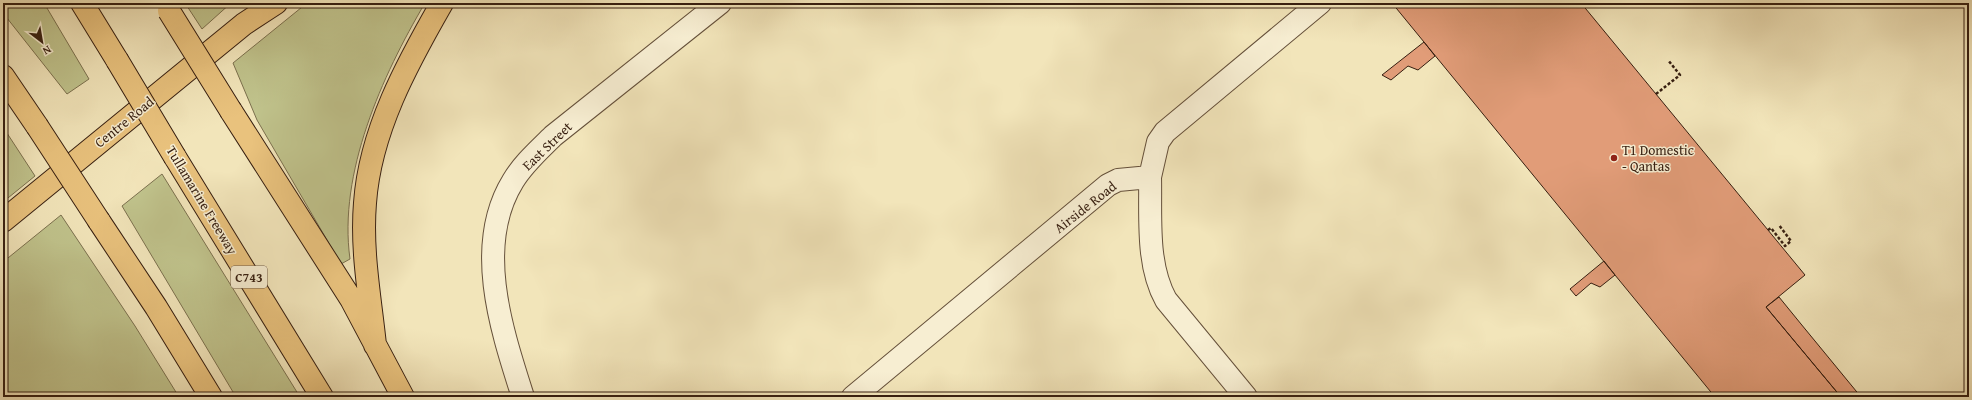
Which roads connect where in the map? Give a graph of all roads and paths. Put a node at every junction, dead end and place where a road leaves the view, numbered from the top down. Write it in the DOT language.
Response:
graph roads {
  1 [pos="82,3"];
  2 [pos="262,3"];
  3 [pos="276,3"];
  4 [pos="442,3"];
  5 [pos="720,3"];
  6 [pos="1320,3"];
  7 [pos="166,7"];
  8 [pos="244,24"];
  9 [pos="1668,60"];
  10 [pos="3,76"];
  11 [pos="1656,94"];
  12 [pos="1150,177"];
  13 [pos="3,221"];
  14 [pos="1779,225"];
  15 [pos="1768,230"];
  16 [pos="375,345"];
  17 [pos="211,397"];
  18 [pos="322,397"];
  19 [pos="403,397"];
  20 [pos="523,397"];
  21 [pos="853,397"];
  22 [pos="1246,397"];
  1 -- 18 [label="main road, Tullamarine Freeway / C743, bridge"];
  2 -- 8 [label="main road, Centre Road"];
  3 -- 8 [label="main road, Centre Road"];
  4 -- 16 [label="main road"];
  5 -- 20 [label="street, East Street"];
  6 -- 12 [label="street"];
  7 -- 16 [label="main road, bridge"];
  8 -- 13 [label="main road, Centre Road"];
  9 -- 11 [label="path"];
  10 -- 17 [label="main road, bridge"];
  12 -- 21 [label="street, Airside Road"];
  12 -- 22 [label="street"];
  14 -- 15 [label="path"];
  16 -- 19 [label="main road"];
}
